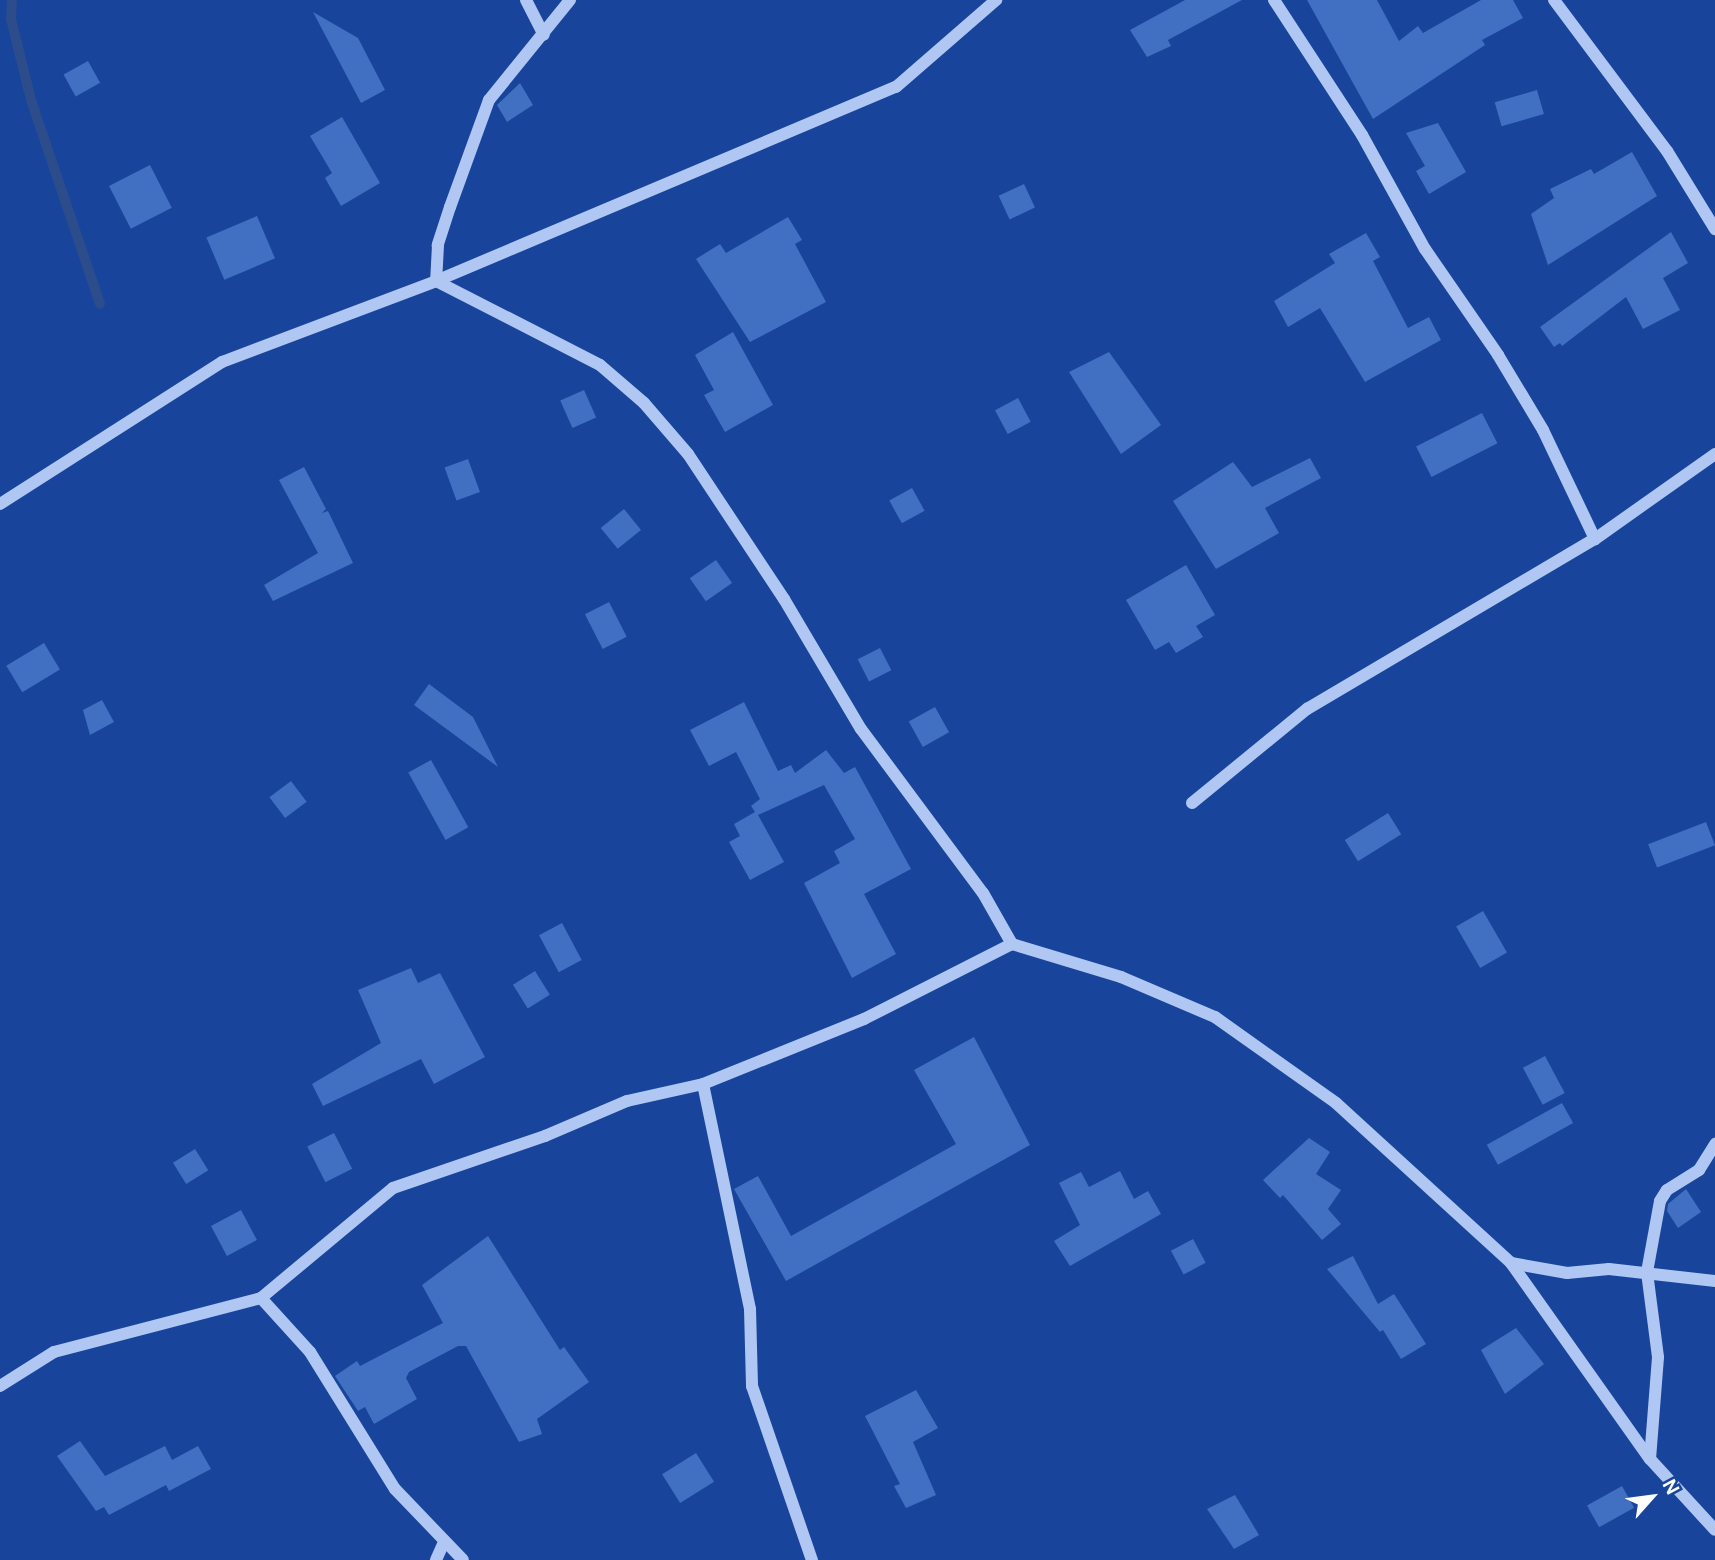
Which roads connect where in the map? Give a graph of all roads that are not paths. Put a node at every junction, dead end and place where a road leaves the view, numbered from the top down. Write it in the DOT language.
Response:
graph roads {
  1 [pos="526,0"];
  2 [pos="570,0"];
  3 [pos="996,0"];
  4 [pos="1274,0"];
  5 [pos="1554,0"];
  6 [pos="544,35"];
  7 [pos="1715,229"];
  8 [pos="436,281"];
  9 [pos="1715,454"];
  10 [pos="0,504"];
  11 [pos="1595,539"];
  12 [pos="1192,803"];
  13 [pos="1012,944"];
  14 [pos="703,1084"];
  15 [pos="1715,1144"];
  16 [pos="1511,1263"];
  17 [pos="1647,1272"];
  18 [pos="1715,1281"];
  19 [pos="261,1298"];
  20 [pos="0,1386"];
  21 [pos="1650,1459"];
  22 [pos="1715,1530"];
  23 [pos="443,1544"];
  24 [pos="436,1560"];
  25 [pos="463,1560"];
  26 [pos="813,1560"];
  1 -- 6 [label="street"];
  2 -- 6 [label="street"];
  3 -- 8 [label="street"];
  4 -- 11 [label="street"];
  5 -- 7 [label="street"];
  6 -- 8 [label="street"];
  8 -- 10 [label="street"];
  8 -- 13 [label="street"];
  9 -- 11 [label="street"];
  11 -- 12 [label="street"];
  13 -- 14 [label="street"];
  13 -- 16 [label="street"];
  14 -- 19 [label="street"];
  14 -- 26 [label="street"];
  15 -- 17 [label="street"];
  16 -- 17 [label="street"];
  16 -- 21 [label="street"];
  17 -- 18 [label="street"];
  17 -- 21 [label="street"];
  19 -- 20 [label="street"];
  19 -- 23 [label="street"];
  21 -- 22 [label="street"];
  23 -- 24 [label="street"];
  23 -- 25 [label="street"];
}
